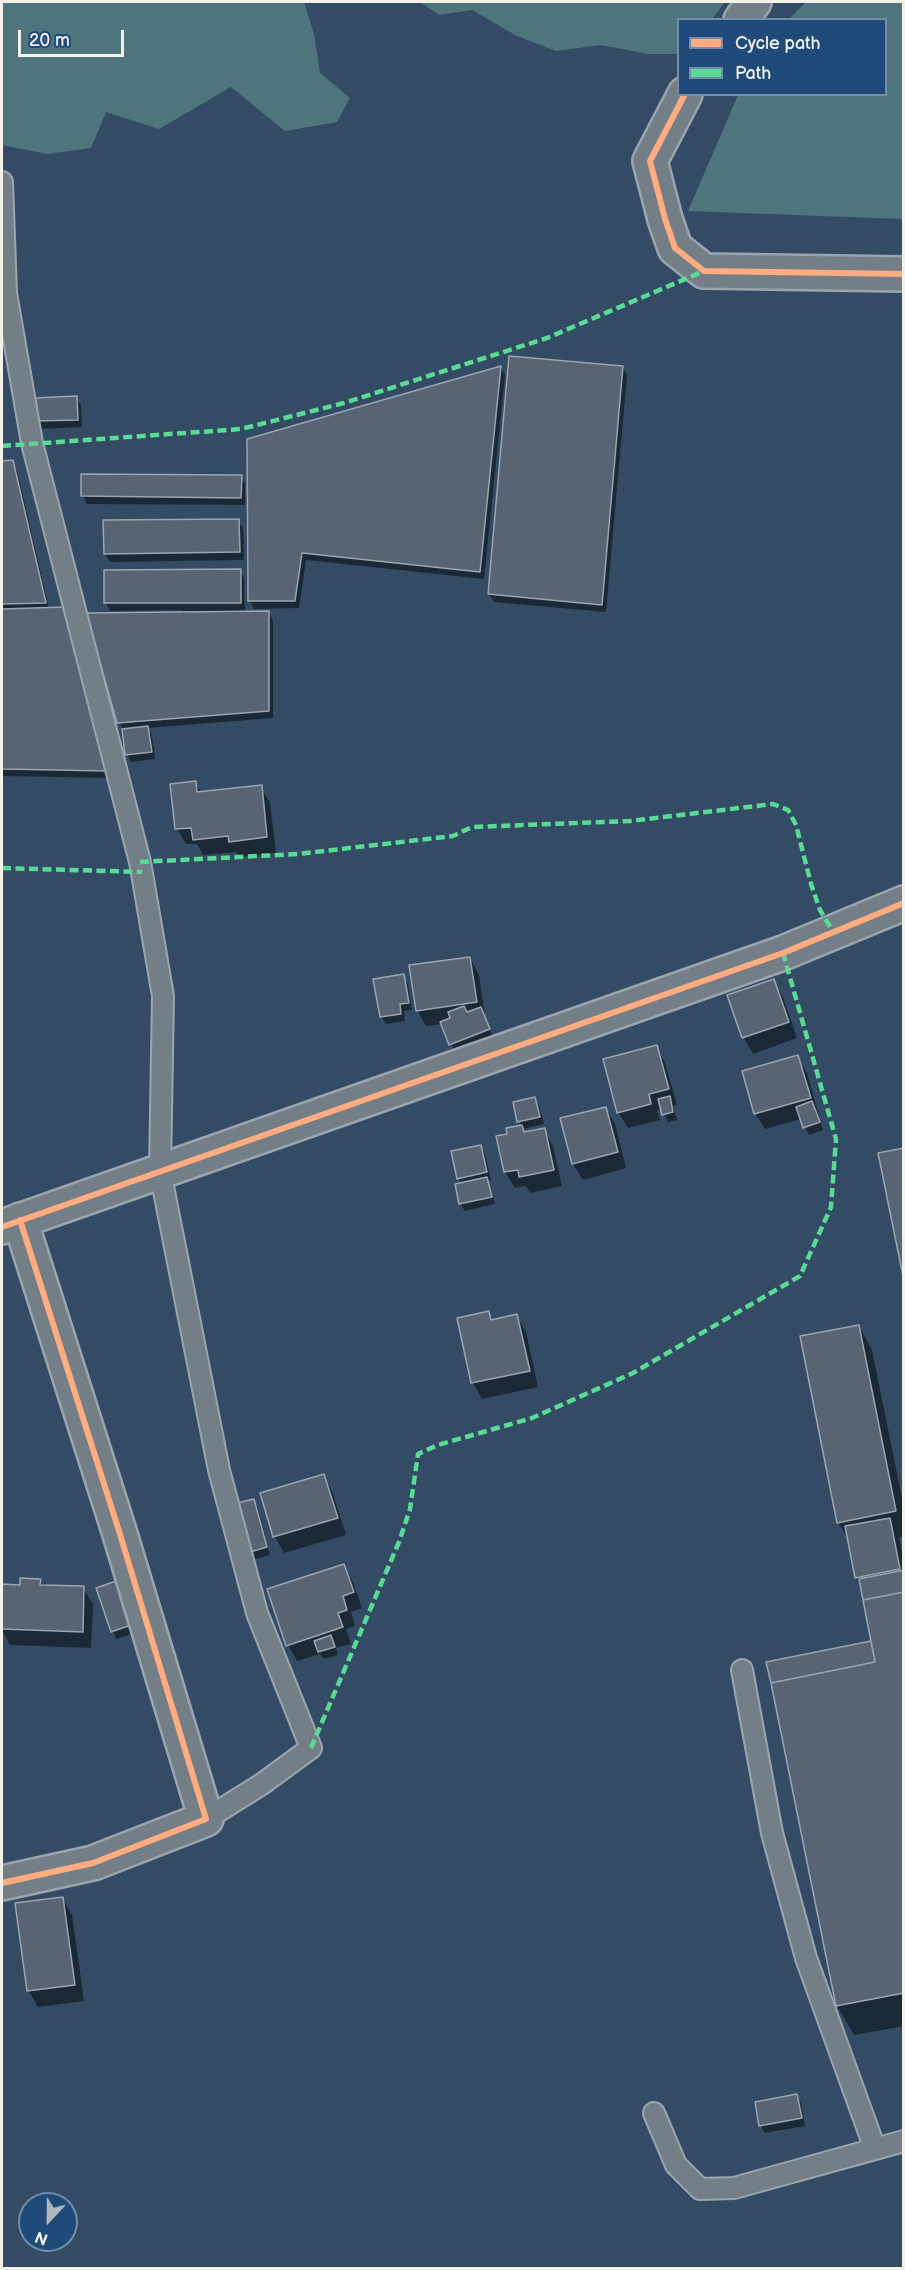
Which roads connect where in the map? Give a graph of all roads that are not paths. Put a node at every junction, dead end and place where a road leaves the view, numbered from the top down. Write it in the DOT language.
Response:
graph roads {
  1 [pos="754,2"];
  2 [pos="742,18"];
  3 [pos="684,96"];
  4 [pos="2,182"];
  5 [pos="903,274"];
  6 [pos="903,903"];
  7 [pos="160,1171"];
  8 [pos="11,1224"];
  9 [pos="742,1670"];
  10 [pos="206,1819"];
  11 [pos="2,1883"];
  12 [pos="654,2113"];
  13 [pos="903,2141"];
  14 [pos="874,2149"];
  1 -- 2 [label="street"];
  3 -- 5 [label="street"];
  4 -- 7 [label="lane"];
  6 -- 7 [label="street"];
  7 -- 8 [label="street"];
  7 -- 10 [label="lane"];
  8 -- 10 [label="street"];
  9 -- 14 [label="lane"];
  10 -- 11 [label="street"];
  12 -- 14 [label="lane"];
  13 -- 14 [label="lane"];
}
